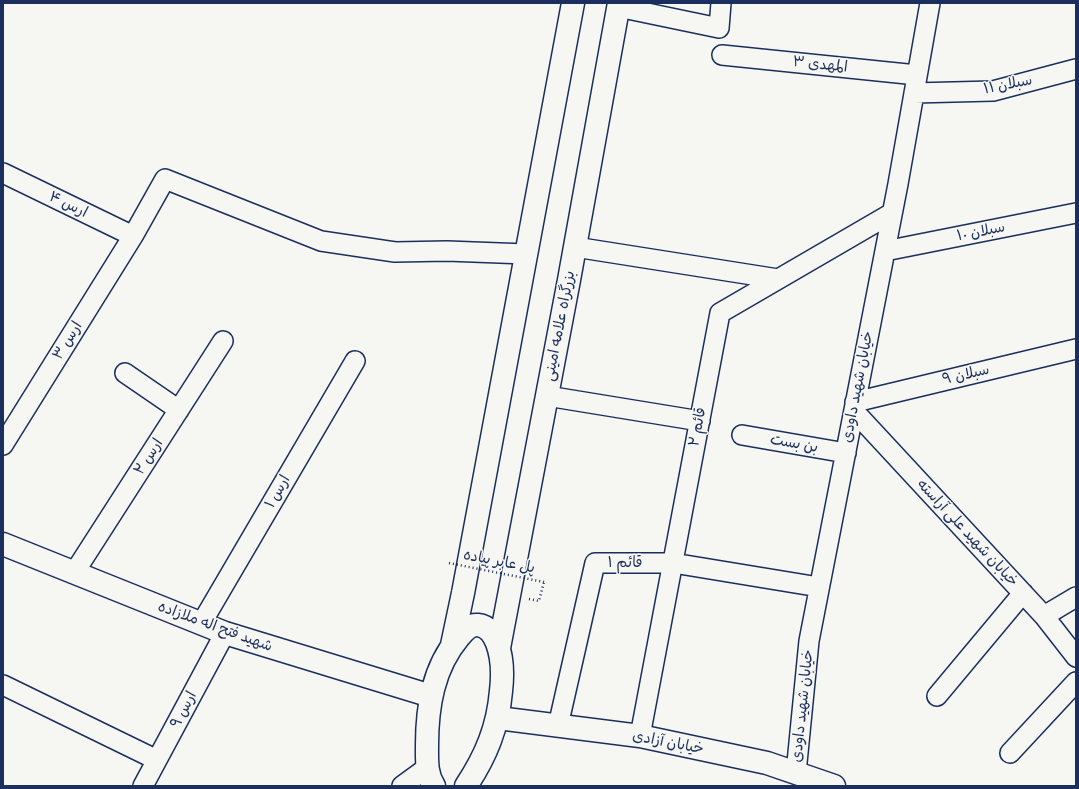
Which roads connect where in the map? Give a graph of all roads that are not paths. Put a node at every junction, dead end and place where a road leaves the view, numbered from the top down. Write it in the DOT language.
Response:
graph roads {
  1 [pos="573,3"];
  2 [pos="721,3"];
  3 [pos="930,3"];
  4 [pos="619,5"];
  5 [pos="722,55"];
  6 [pos="1076,69"];
  7 [pos="916,84"];
  8 [pos="3,173"];
  9 [pos="1076,213"];
  10 [pos="892,214"];
  11 [pos="133,236"];
  12 [pos="575,247"];
  13 [pos="885,251"];
  14 [pos="526,254"];
  15 [pos="778,279"];
  16 [pos="223,341"];
  17 [pos="1076,349"];
  18 [pos="356,361"];
  19 [pos="125,373"];
  20 [pos="547,396"];
  21 [pos="855,406"];
  22 [pos="179,410"];
  23 [pos="700,421"];
  24 [pos="742,435"];
  25 [pos="3,445"];
  26 [pos="846,454"];
  27 [pos="3,544"];
  28 [pos="673,563"];
  29 [pos="74,573"];
  30 [pos="820,588"];
  31 [pos="1023,593"];
  32 [pos="1076,597"];
  33 [pos="1044,616"];
  34 [pos="202,624"];
  35 [pos="225,633"];
  36 [pos="452,646"];
  37 [pos="499,648"];
  38 [pos="1076,657"];
  39 [pos="1076,682"];
  40 [pos="3,685"];
  41 [pos="430,696"];
  42 [pos="937,696"];
  43 [pos="498,718"];
  44 [pos="558,726"];
  45 [pos="640,736"];
  46 [pos="1010,753"];
  47 [pos="157,760"];
  48 [pos="796,773"];
  49 [pos="429,779"];
  50 [pos="143,786"];
  51 [pos="402,786"];
  52 [pos="466,786"];
  53 [pos="834,786"];
  1 -- 14 [label="main road"];
  2 -- 4 [label="street"];
  3 -- 7 [label="street, خیابان شهید داودی"];
  4 -- 12 [label="main road, بزرگراه علامه امینی"];
  5 -- 7 [label="street, المهدی ۳"];
  6 -- 7 [label="street, سبلان ۱۱"];
  7 -- 10 [label="street, خیابان شهید داودی"];
  8 -- 11 [label="street, ارس ۴"];
  9 -- 13 [label="street, سبلان ۱۰"];
  10 -- 13 [label="street, خیابان شهید داودی"];
  10 -- 15 [label="street, قائم ۲"];
  11 -- 14 [label="street, ارس ۳"];
  11 -- 25 [label="street, ارس ۳"];
  12 -- 15 [label="street"];
  12 -- 20 [label="main road, بزرگراه علامه امینی"];
  13 -- 21 [label="street, خیابان شهید داودی"];
  14 -- 36 [label="main road"];
  15 -- 23 [label="street, قائم ۲"];
  16 -- 22 [label="street, ارس ۲"];
  17 -- 21 [label="street, سبلان ۹"];
  18 -- 34 [label="street, ارس ۱"];
  19 -- 22 [label="street"];
  20 -- 23 [label="street"];
  20 -- 37 [label="main road, بزرگراه علامه امینی"];
  21 -- 26 [label="street, خیابان شهید داودی"];
  21 -- 31 [label="street, خیابان شهید علی آراسته"];
  22 -- 29 [label="street, ارس ۲"];
  23 -- 28 [label="street, قائم ۲"];
  24 -- 26 [label="street, بن بست"];
  26 -- 30 [label="street, خیابان شهید داودی"];
  27 -- 29 [label="main road, شهید فتح اله ملازاده"];
  28 -- 30 [label="street, قائم ۱"];
  28 -- 44 [label="street, قائم ۱"];
  28 -- 45 [label="street, قائم ۲"];
  29 -- 34 [label="main road, شهید فتح اله ملازاده"];
  30 -- 48 [label="street, خیابان شهید داودی"];
  31 -- 33 [label="street, خیابان شهید علی آراسته"];
  31 -- 42 [label="street"];
  32 -- 33 [label="street"];
  33 -- 38 [label="street, خیابان شهید علی آراسته"];
  34 -- 35 [label="main road, شهید فتح اله ملازاده"];
  35 -- 41 [label="main road, شهید فتح اله ملازاده"];
  35 -- 47 [label="street, ارس ۹"];
  36 -- 37 [label="main road"];
  36 -- 41 [label="main road"];
  37 -- 43 [label="main road"];
  39 -- 46 [label="street"];
  40 -- 47 [label="street"];
  41 -- 49 [label="main road"];
  43 -- 44 [label="main road, خیابان آزادی"];
  43 -- 52 [label="main road"];
  44 -- 45 [label="main road, خیابان آزادی"];
  45 -- 48 [label="main road, خیابان آزادی"];
  47 -- 50 [label="street, ارس ۹"];
  48 -- 53 [label="main road, خیابان آزادی"];
  49 -- 51 [label="street"];
}
